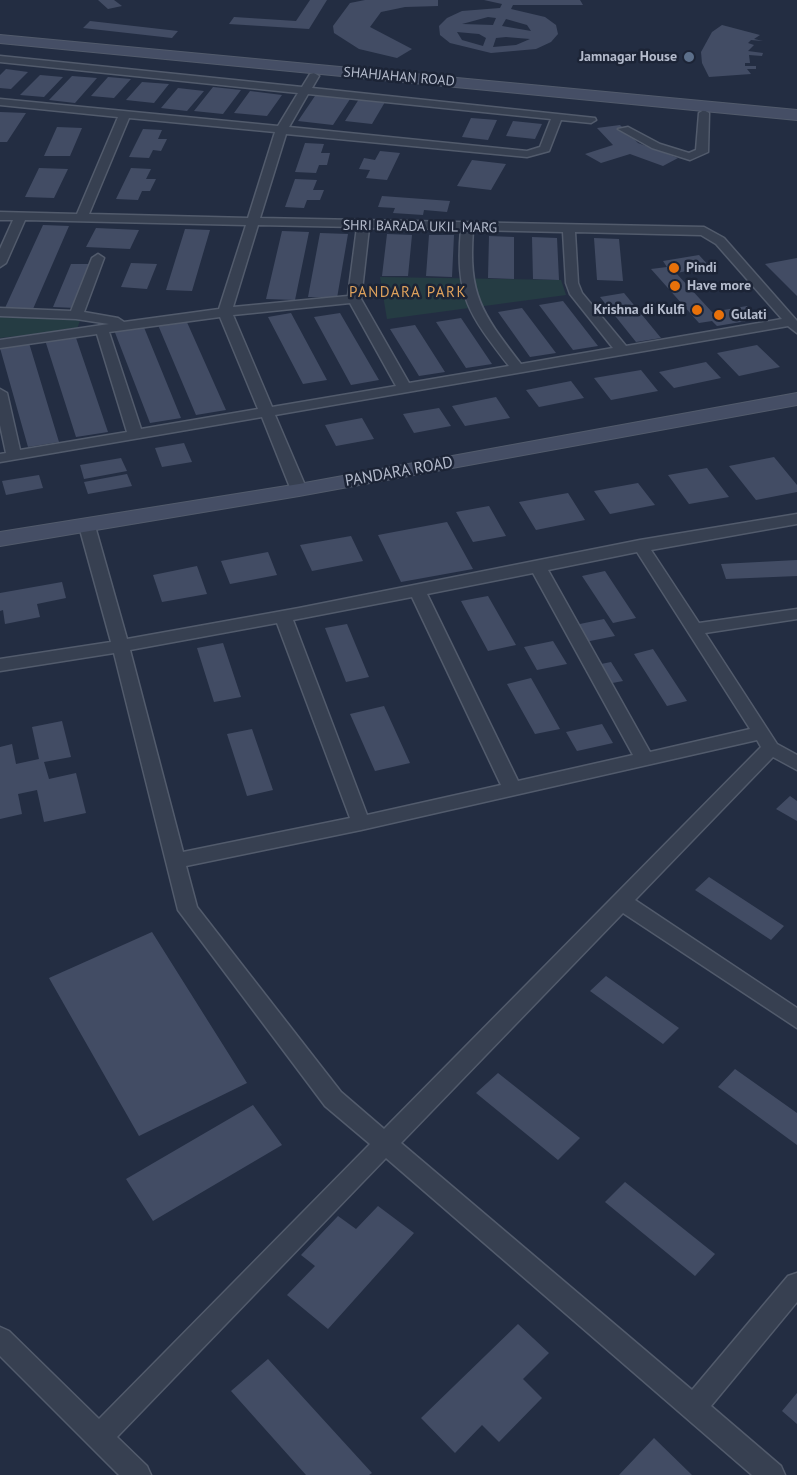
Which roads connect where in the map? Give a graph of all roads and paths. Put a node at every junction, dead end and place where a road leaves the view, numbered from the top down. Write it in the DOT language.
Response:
graph roads {
  1 [pos="0,39"];
  2 [pos="0,44"];
  3 [pos="0,59"];
  4 [pos="314,76"];
  5 [pos="303,91"];
  6 [pos="0,102"];
  7 [pos="704,112"];
  8 [pos="125,114"];
  9 [pos="797,115"];
  10 [pos="557,117"];
  11 [pos="591,120"];
  12 [pos="797,120"];
  13 [pos="282,129"];
  14 [pos="624,129"];
  15 [pos="0,216"];
  16 [pos="21,216"];
  17 [pos="81,218"];
  18 [pos="251,222"];
  19 [pos="363,225"];
  20 [pos="467,228"];
  21 [pos="569,230"];
  22 [pos="98,258"];
  23 [pos="0,263"];
  24 [pos="354,299"];
  25 [pos="79,310"];
  26 [pos="0,312"];
  27 [pos="225,312"];
  28 [pos="147,323"];
  29 [pos="793,326"];
  30 [pos="102,330"];
  31 [pos="0,344"];
  32 [pos="622,350"];
  33 [pos="517,368"];
  34 [pos="404,387"];
  35 [pos="0,393"];
  36 [pos="797,399"];
  37 [pos="265,411"];
  38 [pos="797,413"];
  39 [pos="135,434"];
  40 [pos="7,456"];
  41 [pos="299,490"];
  42 [pos="797,519"];
  43 [pos="88,531"];
  44 [pos="0,538"];
  45 [pos="640,545"];
  46 [pos="0,551"];
  47 [pos="537,565"];
  48 [pos="416,589"];
  49 [pos="797,614"];
  50 [pos="283,616"];
  51 [pos="696,629"];
  52 [pos="121,648"];
  53 [pos="0,665"];
  54 [pos="767,741"];
  55 [pos="644,758"];
  56 [pos="797,764"];
  57 [pos="512,788"];
  58 [pos="361,823"];
  59 [pos="175,861"];
  60 [pos="622,902"];
  61 [pos="797,1019"];
  62 [pos="385,1144"];
  63 [pos="797,1284"];
  64 [pos="0,1339"];
  65 [pos="694,1407"];
  66 [pos="99,1437"];
  67 [pos="138,1475"];
  68 [pos="772,1475"];
  1 -- 9 [label="main road, SHAHJAHAN ROAD"];
  2 -- 4 [label="main road, SHAHJAHAN ROAD"];
  3 -- 5 [label="street"];
  4 -- 5 [label="street"];
  4 -- 7 [label="main road, SHAHJAHAN ROAD"];
  5 -- 10 [label="street"];
  5 -- 13 [label="street"];
  6 -- 8 [label="street"];
  7 -- 12 [label="main road, SHAHJAHAN ROAD"];
  7 -- 14 [label="street"];
  8 -- 13 [label="street"];
  8 -- 17 [label="street"];
  10 -- 11 [label="street"];
  10 -- 13 [label="street"];
  13 -- 18 [label="street"];
  15 -- 16 [label="street, SHRI BARADA UKIL MARG"];
  16 -- 17 [label="street, SHRI BARADA UKIL MARG"];
  16 -- 23 [label="street"];
  17 -- 18 [label="street, SHRI BARADA UKIL MARG"];
  18 -- 19 [label="street, SHRI BARADA UKIL MARG"];
  18 -- 27 [label="street"];
  19 -- 20 [label="street, SHRI BARADA UKIL MARG"];
  19 -- 24 [label="street"];
  20 -- 21 [label="street, SHRI BARADA UKIL MARG"];
  20 -- 33 [label="street"];
  21 -- 29 [label="street, SHRI BARADA UKIL MARG"];
  21 -- 32 [label="street"];
  22 -- 25 [label="street"];
  24 -- 27 [label="street"];
  24 -- 34 [label="street"];
  25 -- 26 [label="street"];
  25 -- 28 [label="street"];
  27 -- 28 [label="street"];
  27 -- 37 [label="street"];
  28 -- 30 [label="street"];
  29 -- 32 [label="street"];
  30 -- 31 [label="street"];
  30 -- 39 [label="street"];
  32 -- 33 [label="street"];
  33 -- 34 [label="street"];
  34 -- 37 [label="street"];
  35 -- 40 [label="street"];
  36 -- 41 [label="main road, PANDARA ROAD"];
  37 -- 39 [label="street"];
  37 -- 41 [label="street"];
  38 -- 43 [label="main road, PANDARA ROAD"];
  39 -- 40 [label="street"];
  41 -- 43 [label="main road, PANDARA ROAD"];
  42 -- 45 [label="street"];
  43 -- 44 [label="main road, PANDARA ROAD"];
  43 -- 46 [label="main road, PANDARA ROAD"];
  43 -- 52 [label="street"];
  45 -- 47 [label="street"];
  45 -- 51 [label="street"];
  47 -- 48 [label="street"];
  47 -- 55 [label="street"];
  48 -- 50 [label="street"];
  48 -- 57 [label="street"];
  49 -- 51 [label="street"];
  50 -- 52 [label="street"];
  50 -- 58 [label="street"];
  51 -- 54 [label="street"];
  52 -- 53 [label="street"];
  52 -- 59 [label="street"];
  54 -- 55 [label="street"];
  54 -- 56 [label="street"];
  54 -- 60 [label="street"];
  55 -- 57 [label="street"];
  57 -- 58 [label="street"];
  58 -- 59 [label="street"];
  59 -- 62 [label="street"];
  60 -- 61 [label="street"];
  60 -- 62 [label="street"];
  62 -- 65 [label="street"];
  62 -- 66 [label="street"];
  63 -- 65 [label="street"];
  64 -- 66 [label="street"];
  65 -- 68 [label="street"];
  66 -- 67 [label="street"];
}
